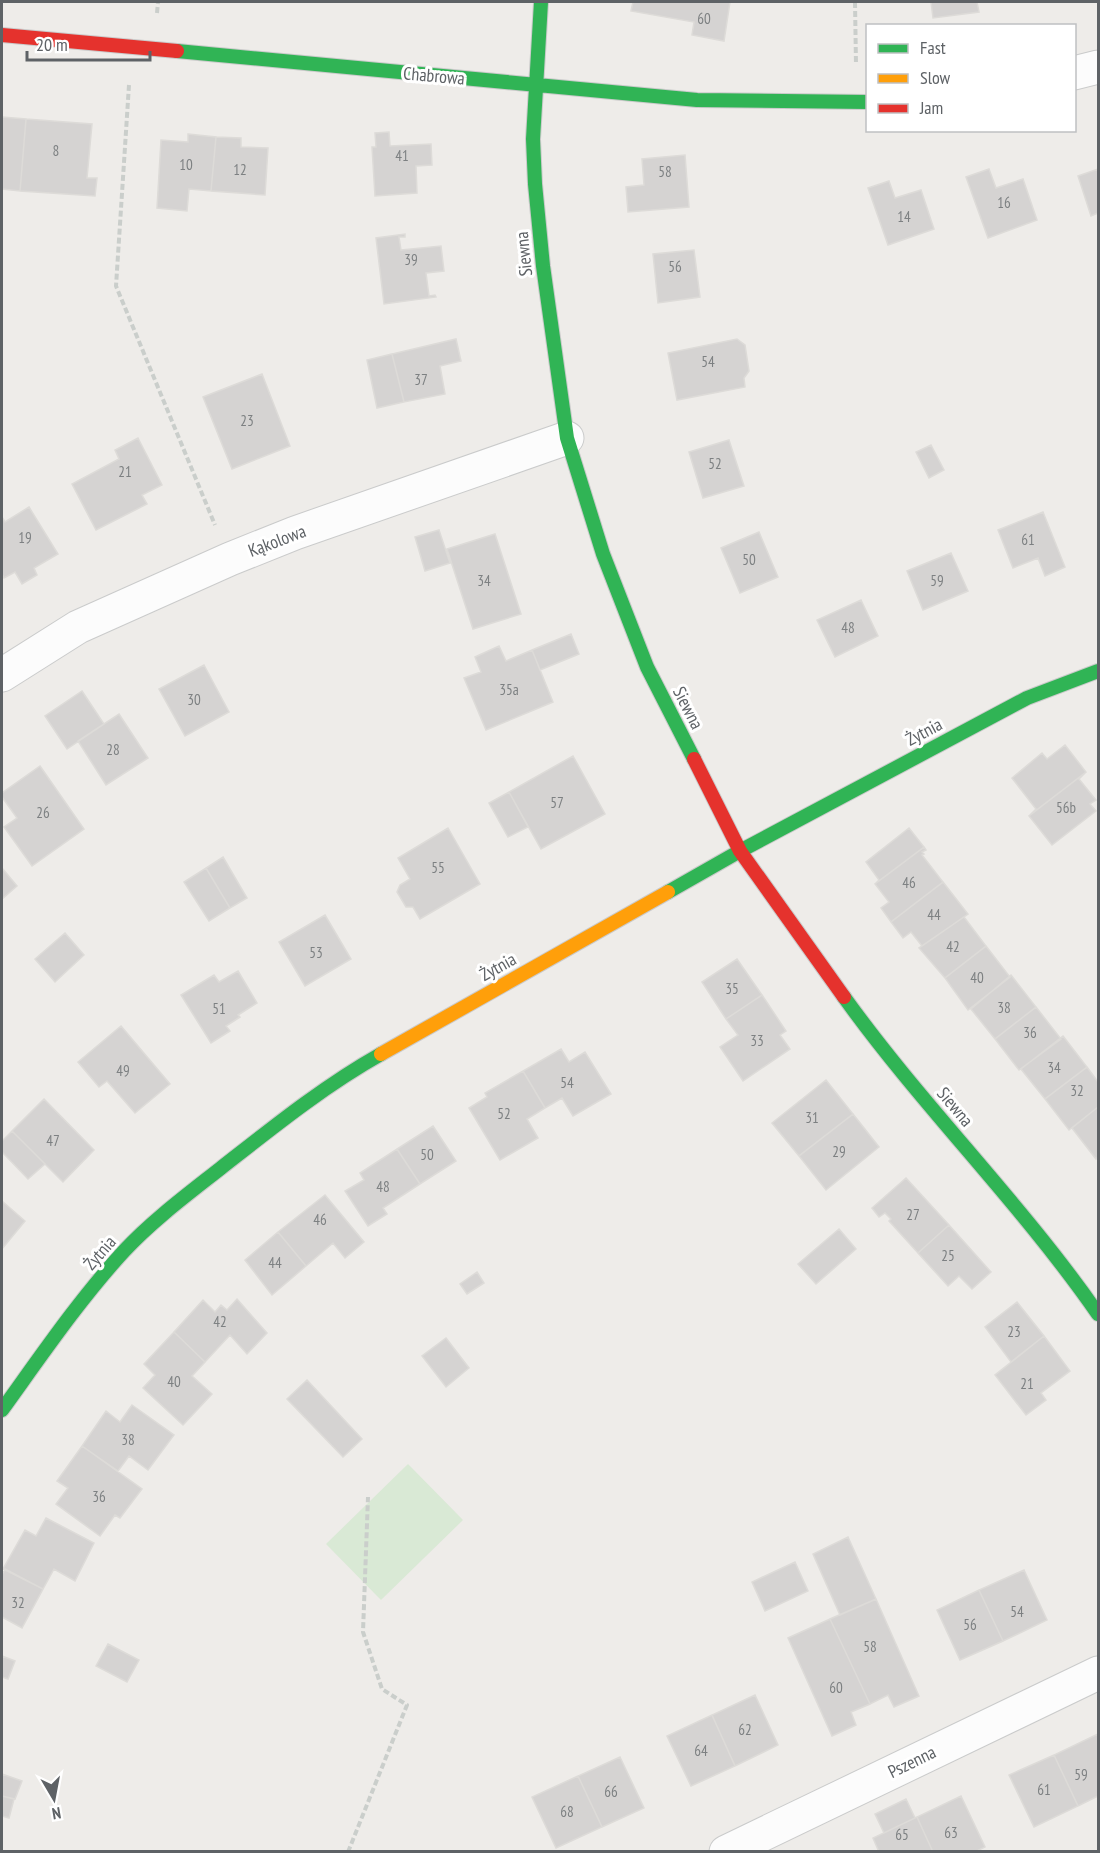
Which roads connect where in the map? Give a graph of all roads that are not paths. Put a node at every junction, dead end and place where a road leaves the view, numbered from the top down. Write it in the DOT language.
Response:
graph roads {
  1 [pos="541,2"];
  2 [pos="2,35"];
  3 [pos="1098,67"];
  4 [pos="1076,72"];
  5 [pos="537,85"];
  6 [pos="862,102"];
  7 [pos="567,438"];
  8 [pos="1098,671"];
  9 [pos="2,675"];
  10 [pos="740,851"];
  11 [pos="1098,1314"];
  12 [pos="2,1410"];
  13 [pos="1098,1673"];
  14 [pos="726,1851"];
  1 -- 5 [label="street, Siewna"];
  2 -- 5 [label="street, Chabrowa"];
  3 -- 4 [label="street"];
  5 -- 6 [label="street, Chabrowa"];
  5 -- 7 [label="street, Siewna"];
  7 -- 9 [label="street, Kąkolowa"];
  7 -- 10 [label="street, Siewna"];
  8 -- 10 [label="street, Żytnia"];
  10 -- 11 [label="street, Siewna"];
  10 -- 12 [label="street, Żytnia"];
  13 -- 14 [label="street, Pszenna"];
}
